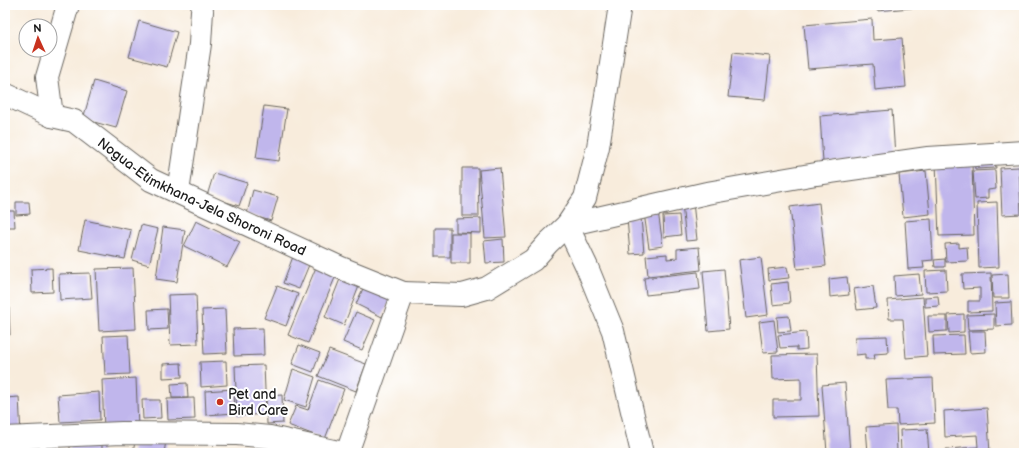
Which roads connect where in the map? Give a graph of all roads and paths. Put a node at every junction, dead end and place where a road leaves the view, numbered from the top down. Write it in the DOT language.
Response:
graph roads {
  1 [pos="68,5"];
  2 [pos="620,5"];
  3 [pos="202,11"];
  4 [pos="5,94"];
  5 [pos="52,116"];
  6 [pos="1024,152"];
  7 [pos="178,192"];
  8 [pos="567,225"];
  9 [pos="403,293"];
  10 [pos="5,438"];
  11 [pos="342,453"];
  12 [pos="347,453"];
  13 [pos="642,453"];
  1 -- 5 [label="street"];
  2 -- 8 [label="street"];
  3 -- 7 [label="street"];
  4 -- 5 [label="street, Nogua-Etimkhana-Jela Shoroni Road"];
  5 -- 7 [label="street, Nogua-Etimkhana-Jela Shoroni Road"];
  6 -- 8 [label="street"];
  7 -- 9 [label="street, Nogua-Etimkhana-Jela Shoroni Road"];
  8 -- 9 [label="street"];
  8 -- 13 [label="street"];
  9 -- 12 [label="street"];
  10 -- 11 [label="street"];
}
